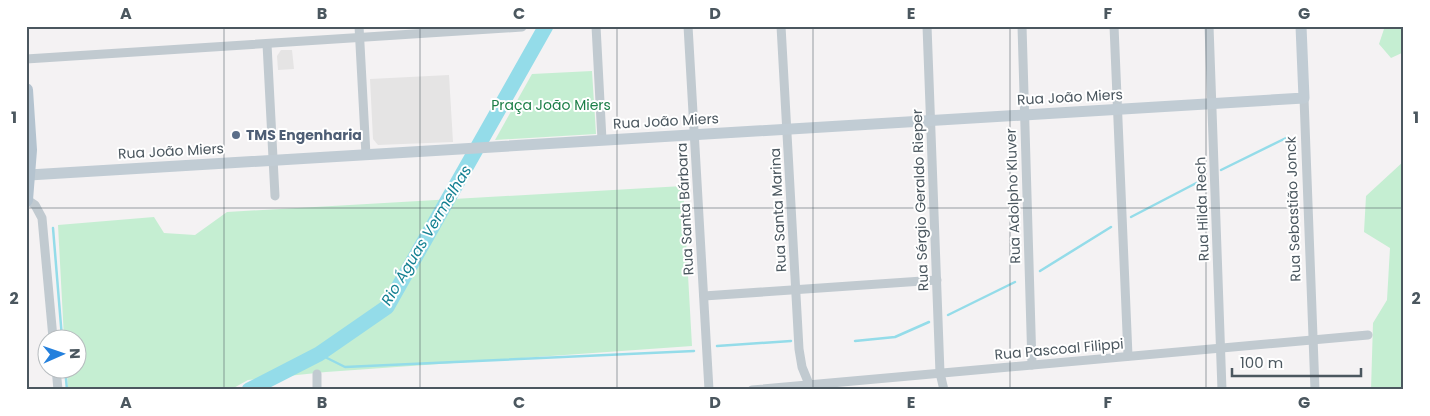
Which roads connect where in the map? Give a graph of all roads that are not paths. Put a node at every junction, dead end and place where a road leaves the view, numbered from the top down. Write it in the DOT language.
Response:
graph roads {
  1 [pos="359,26"];
  2 [pos="596,26"];
  3 [pos="688,26"];
  4 [pos="781,26"];
  5 [pos="927,26"];
  6 [pos="1022,26"];
  7 [pos="1114,26"];
  8 [pos="1209,26"];
  9 [pos="1301,26"];
  10 [pos="522,28"];
  11 [pos="359,38"];
  12 [pos="267,44"];
  13 [pos="26,59"];
  14 [pos="26,90"];
  15 [pos="1304,98"];
  16 [pos="1212,104"];
  17 [pos="1118,109"];
  18 [pos="1024,115"];
  19 [pos="931,120"];
  20 [pos="787,129"];
  21 [pos="694,135"];
  22 [pos="602,140"];
  23 [pos="366,155"];
  24 [pos="273,160"];
  25 [pos="29,175"];
  26 [pos="275,196"];
  27 [pos="26,200"];
  28 [pos="936,280"];
  29 [pos="796,290"];
  30 [pos="704,296"];
  31 [pos="52,328"];
  32 [pos="1368,335"];
  33 [pos="1313,340"];
  34 [pos="1220,348"];
  35 [pos="1128,356"];
  36 [pos="1032,365"];
  37 [pos="940,373"];
  38 [pos="317,374"];
  39 [pos="810,387"];
  40 [pos="317,390"];
  41 [pos="709,390"];
  42 [pos="752,390"];
  43 [pos="944,390"];
  44 [pos="1222,390"];
  45 [pos="1315,390"];
  1 -- 11 [label="street"];
  2 -- 22 [label="street"];
  3 -- 21 [label="street, Rua Santa Bárbara"];
  4 -- 20 [label="street, Rua Santa Marina"];
  5 -- 19 [label="street, Rua Sérgio Geraldo Rieper"];
  6 -- 18 [label="street, Rua Adolpho Kluver"];
  7 -- 17 [label="street"];
  8 -- 16 [label="street, Rua Hilda Rech"];
  9 -- 15 [label="street, Rua Sebastião Jonck"];
  10 -- 11 [label="street"];
  11 -- 12 [label="street"];
  11 -- 23 [label="street"];
  12 -- 13 [label="street"];
  12 -- 24 [label="street"];
  14 -- 25 [label="main road"];
  15 -- 16 [label="street, Rua João Miers"];
  15 -- 33 [label="street, Rua Sebastião Jonck"];
  16 -- 17 [label="street, Rua João Miers"];
  16 -- 34 [label="street, Rua Hilda Rech"];
  17 -- 18 [label="street, Rua João Miers"];
  17 -- 35 [label="street"];
  18 -- 19 [label="street, Rua João Miers"];
  18 -- 36 [label="street, Rua Adolpho Kluver"];
  19 -- 20 [label="street, Rua João Miers"];
  19 -- 28 [label="street, Rua Sérgio Geraldo Rieper"];
  20 -- 21 [label="street, Rua João Miers"];
  20 -- 29 [label="street, Rua Santa Marina"];
  21 -- 22 [label="street, Rua João Miers"];
  21 -- 30 [label="street, Rua Santa Bárbara"];
  22 -- 23 [label="street, Rua João Miers"];
  23 -- 24 [label="street, Rua João Miers"];
  24 -- 25 [label="street, Rua João Miers"];
  24 -- 26 [label="street"];
  25 -- 27 [label="main road"];
  27 -- 31 [label="street"];
  28 -- 29 [label="street"];
  28 -- 37 [label="street, Rua Sérgio Geraldo Rieper"];
  29 -- 30 [label="street"];
  29 -- 39 [label="street, Rua Santa Marina"];
  30 -- 41 [label="street, Rua Santa Bárbara"];
  32 -- 33 [label="street, Rua Pascoal Filippi"];
  33 -- 34 [label="street, Rua Pascoal Filippi"];
  33 -- 45 [label="street, Rua Sebastião Jonck"];
  34 -- 35 [label="street, Rua Pascoal Filippi"];
  34 -- 44 [label="street, Rua Hilda Rech"];
  35 -- 36 [label="street, Rua Pascoal Filippi"];
  36 -- 37 [label="street, Rua Pascoal Filippi"];
  37 -- 39 [label="street, Rua Pascoal Filippi"];
  37 -- 43 [label="street, Rua Sérgio Geraldo Rieper"];
  38 -- 40 [label="street"];
  39 -- 42 [label="street, Rua Pascoal Filippi"];
}
